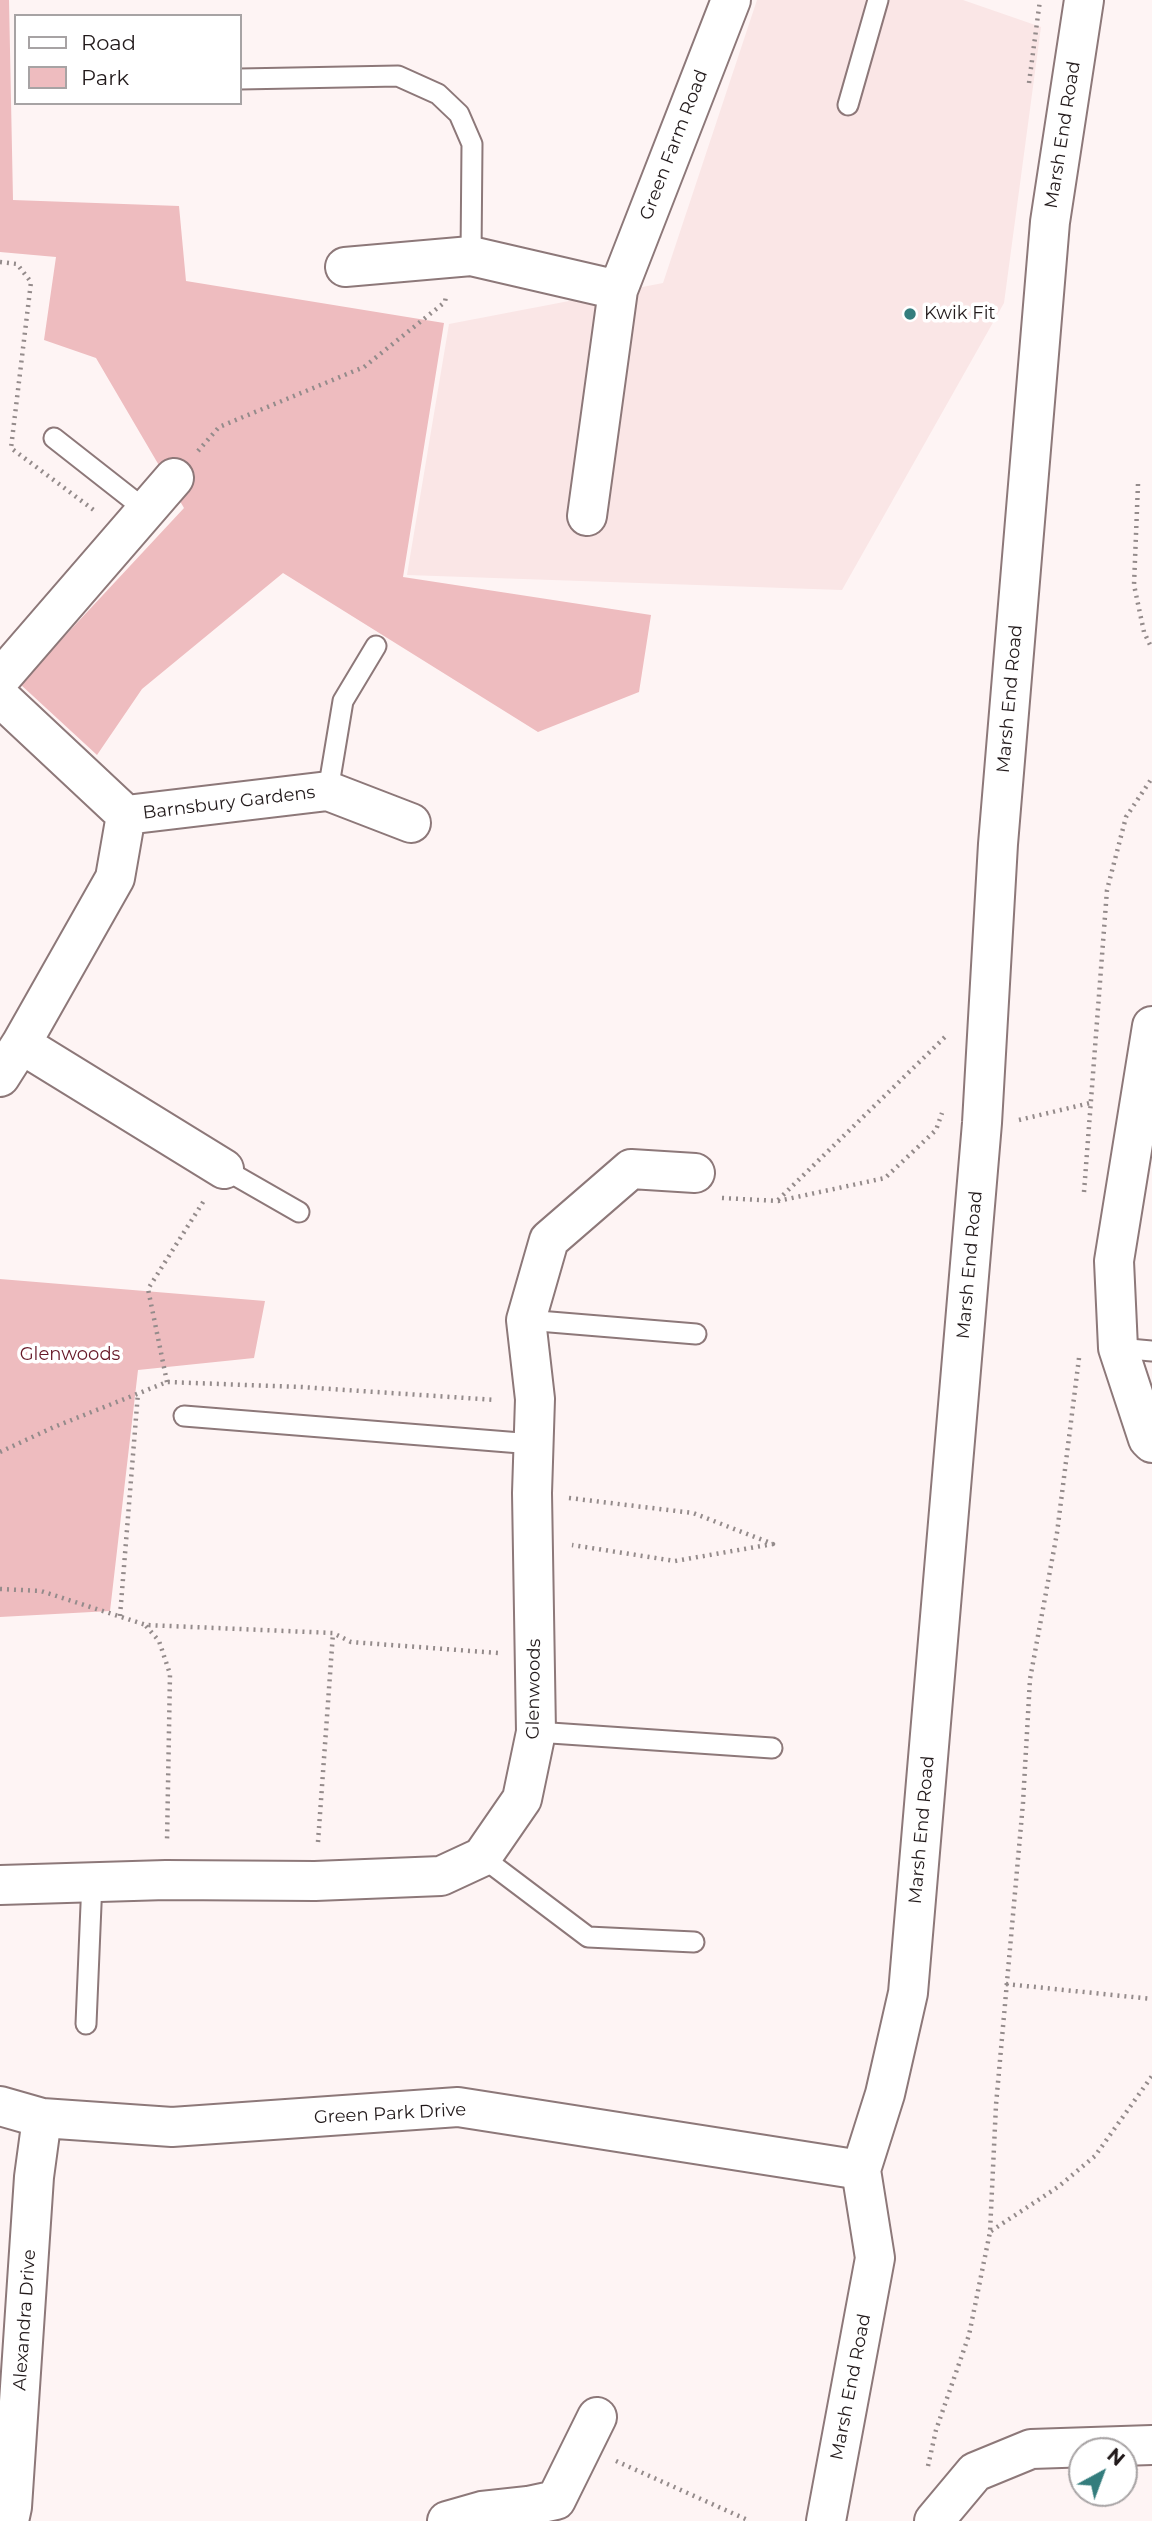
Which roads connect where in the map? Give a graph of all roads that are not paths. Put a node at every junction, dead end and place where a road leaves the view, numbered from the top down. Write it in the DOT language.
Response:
graph roads {
  1 [pos="731,0"];
  2 [pos="878,0"];
  3 [pos="1084,0"];
  4 [pos="242,79"];
  5 [pos="848,105"];
  6 [pos="463,257"];
  7 [pos="345,267"];
  8 [pos="618,290"];
  9 [pos="54,438"];
  10 [pos="174,478"];
  11 [pos="587,516"];
  12 [pos="137,523"];
  13 [pos="376,646"];
  14 [pos="0,679"];
  15 [pos="0,697"];
  16 [pos="328,791"];
  17 [pos="126,815"];
  18 [pos="411,823"];
  19 [pos="1152,1026"];
  20 [pos="1152,1034"];
  21 [pos="21,1044"];
  22 [pos="0,1077"];
  23 [pos="224,1169"];
  24 [pos="695,1173"];
  25 [pos="299,1212"];
  26 [pos="526,1320"];
  27 [pos="696,1334"];
  28 [pos="1135,1350"];
  29 [pos="184,1416"];
  30 [pos="1152,1443"];
  31 [pos="533,1444"];
  32 [pos="536,1732"];
  33 [pos="772,1748"];
  34 [pos="482,1857"];
  35 [pos="92,1881"];
  36 [pos="0,1885"];
  37 [pos="694,1942"];
  38 [pos="86,2024"];
  39 [pos="0,2106"];
  40 [pos="42,2118"];
  41 [pos="861,2170"];
  42 [pos="591,2431"];
  43 [pos="1152,2445"];
  44 [pos="9,2521"];
  45 [pos="447,2521"];
  46 [pos="826,2521"];
  47 [pos="934,2521"];
  1 -- 8 [label="street, Green Farm Road"];
  2 -- 5 [label="lane"];
  3 -- 41 [label="street, Marsh End Road"];
  4 -- 6 [label="lane"];
  6 -- 7 [label="street"];
  6 -- 8 [label="street"];
  8 -- 11 [label="street, Green Farm Road"];
  9 -- 12 [label="lane"];
  10 -- 12 [label="street"];
  12 -- 14 [label="street"];
  13 -- 16 [label="lane"];
  15 -- 17 [label="street, Barnsbury Gardens"];
  16 -- 17 [label="street, Barnsbury Gardens"];
  16 -- 18 [label="street, Barnsbury Gardens"];
  17 -- 21 [label="street, Barnsbury Gardens"];
  19 -- 20 [label="street"];
  20 -- 28 [label="street"];
  21 -- 22 [label="street, Barnsbury Gardens"];
  21 -- 23 [label="street"];
  23 -- 25 [label="lane"];
  24 -- 26 [label="street, Glenwoods"];
  26 -- 27 [label="lane"];
  26 -- 31 [label="street, Glenwoods"];
  28 -- 30 [label="street"];
  29 -- 31 [label="lane"];
  31 -- 32 [label="street, Glenwoods"];
  32 -- 33 [label="lane"];
  32 -- 34 [label="street, Glenwoods"];
  34 -- 35 [label="street"];
  34 -- 37 [label="lane"];
  35 -- 36 [label="street"];
  35 -- 38 [label="lane"];
  39 -- 40 [label="street, Green Park Drive"];
  40 -- 41 [label="street, Green Park Drive"];
  40 -- 44 [label="street, Alexandra Drive"];
  41 -- 46 [label="street, Marsh End Road"];
  42 -- 45 [label="street"];
  43 -- 47 [label="street"];
}
